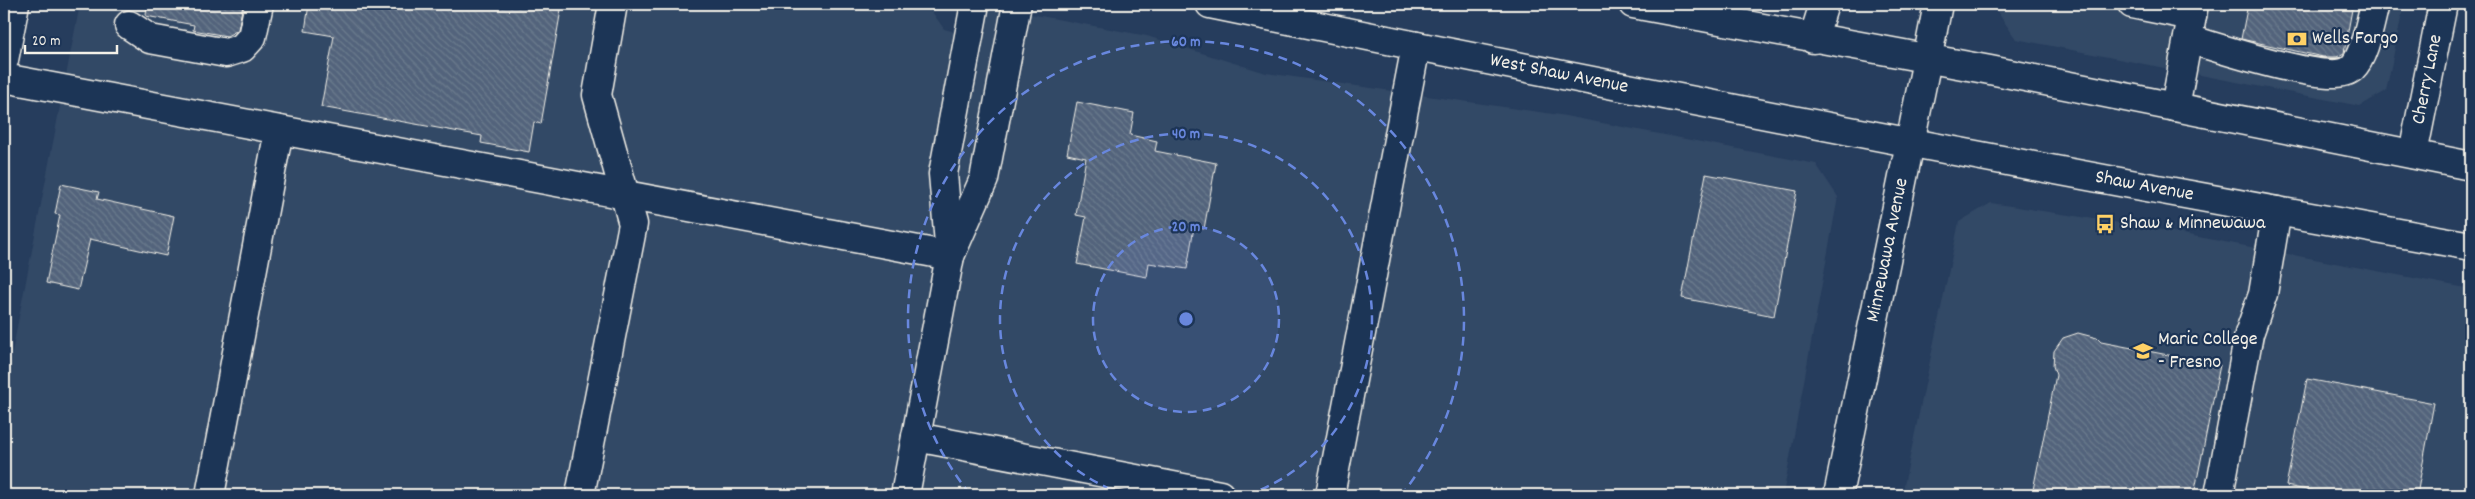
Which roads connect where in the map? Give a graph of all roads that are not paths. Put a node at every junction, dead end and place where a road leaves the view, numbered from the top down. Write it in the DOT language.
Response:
graph roads {
  1 [pos="15,4"];
  2 [pos="259,4"];
  3 [pos="613,4"];
  4 [pos="974,4"];
  5 [pos="1017,4"];
  6 [pos="1210,4"];
  7 [pos="1633,4"];
  8 [pos="1824,4"];
  9 [pos="1938,4"];
  10 [pos="2132,4"];
  11 [pos="2375,4"];
  12 [pos="2443,4"];
  13 [pos="1719,12"];
  14 [pos="2191,20"];
  15 [pos="129,25"];
  16 [pos="1813,39"];
  17 [pos="1416,46"];
  18 [pos="4,54"];
  19 [pos="1927,60"];
  20 [pos="4,78"];
  21 [pos="2175,107"];
  22 [pos="280,130"];
  23 [pos="1909,141"];
  24 [pos="2412,154"];
  25 [pos="2471,166"];
  26 [pos="626,195"];
  27 [pos="2278,212"];
  28 [pos="2471,246"];
  29 [pos="950,256"];
  30 [pos="916,437"];
  31 [pos="210,495"];
  32 [pos="580,495"];
  33 [pos="905,495"];
  34 [pos="1220,495"];
  35 [pos="1330,495"];
  36 [pos="1838,495"];
  37 [pos="2219,495"];
  1 -- 18 [label="main road"];
  2 -- 15 [label="main road"];
  3 -- 26 [label="main road"];
  4 -- 29 [label="main road"];
  5 -- 29 [label="main road"];
  6 -- 17 [label="main road, West Shaw Avenue"];
  7 -- 13 [label="main road"];
  8 -- 16 [label="main road"];
  9 -- 19 [label="main road, Minnewawa Avenue"];
  10 -- 14 [label="main road"];
  11 -- 14 [label="main road"];
  12 -- 24 [label="main road, Cherry Lane"];
  13 -- 16 [label="main road"];
  14 -- 21 [label="main road"];
  16 -- 19 [label="main road"];
  17 -- 23 [label="main road, West Shaw Avenue"];
  17 -- 35 [label="main road"];
  19 -- 21 [label="main road"];
  19 -- 23 [label="main road, Minnewawa Avenue"];
  20 -- 22 [label="main road"];
  21 -- 24 [label="main road"];
  22 -- 26 [label="main road"];
  22 -- 31 [label="main road"];
  23 -- 27 [label="main road, Shaw Avenue"];
  23 -- 36 [label="main road, Minnewawa Avenue"];
  24 -- 25 [label="main road"];
  26 -- 29 [label="main road"];
  26 -- 32 [label="main road"];
  27 -- 28 [label="main road, Shaw Avenue"];
  27 -- 37 [label="main road"];
  29 -- 30 [label="main road"];
  30 -- 33 [label="main road"];
  30 -- 34 [label="main road"];
}
